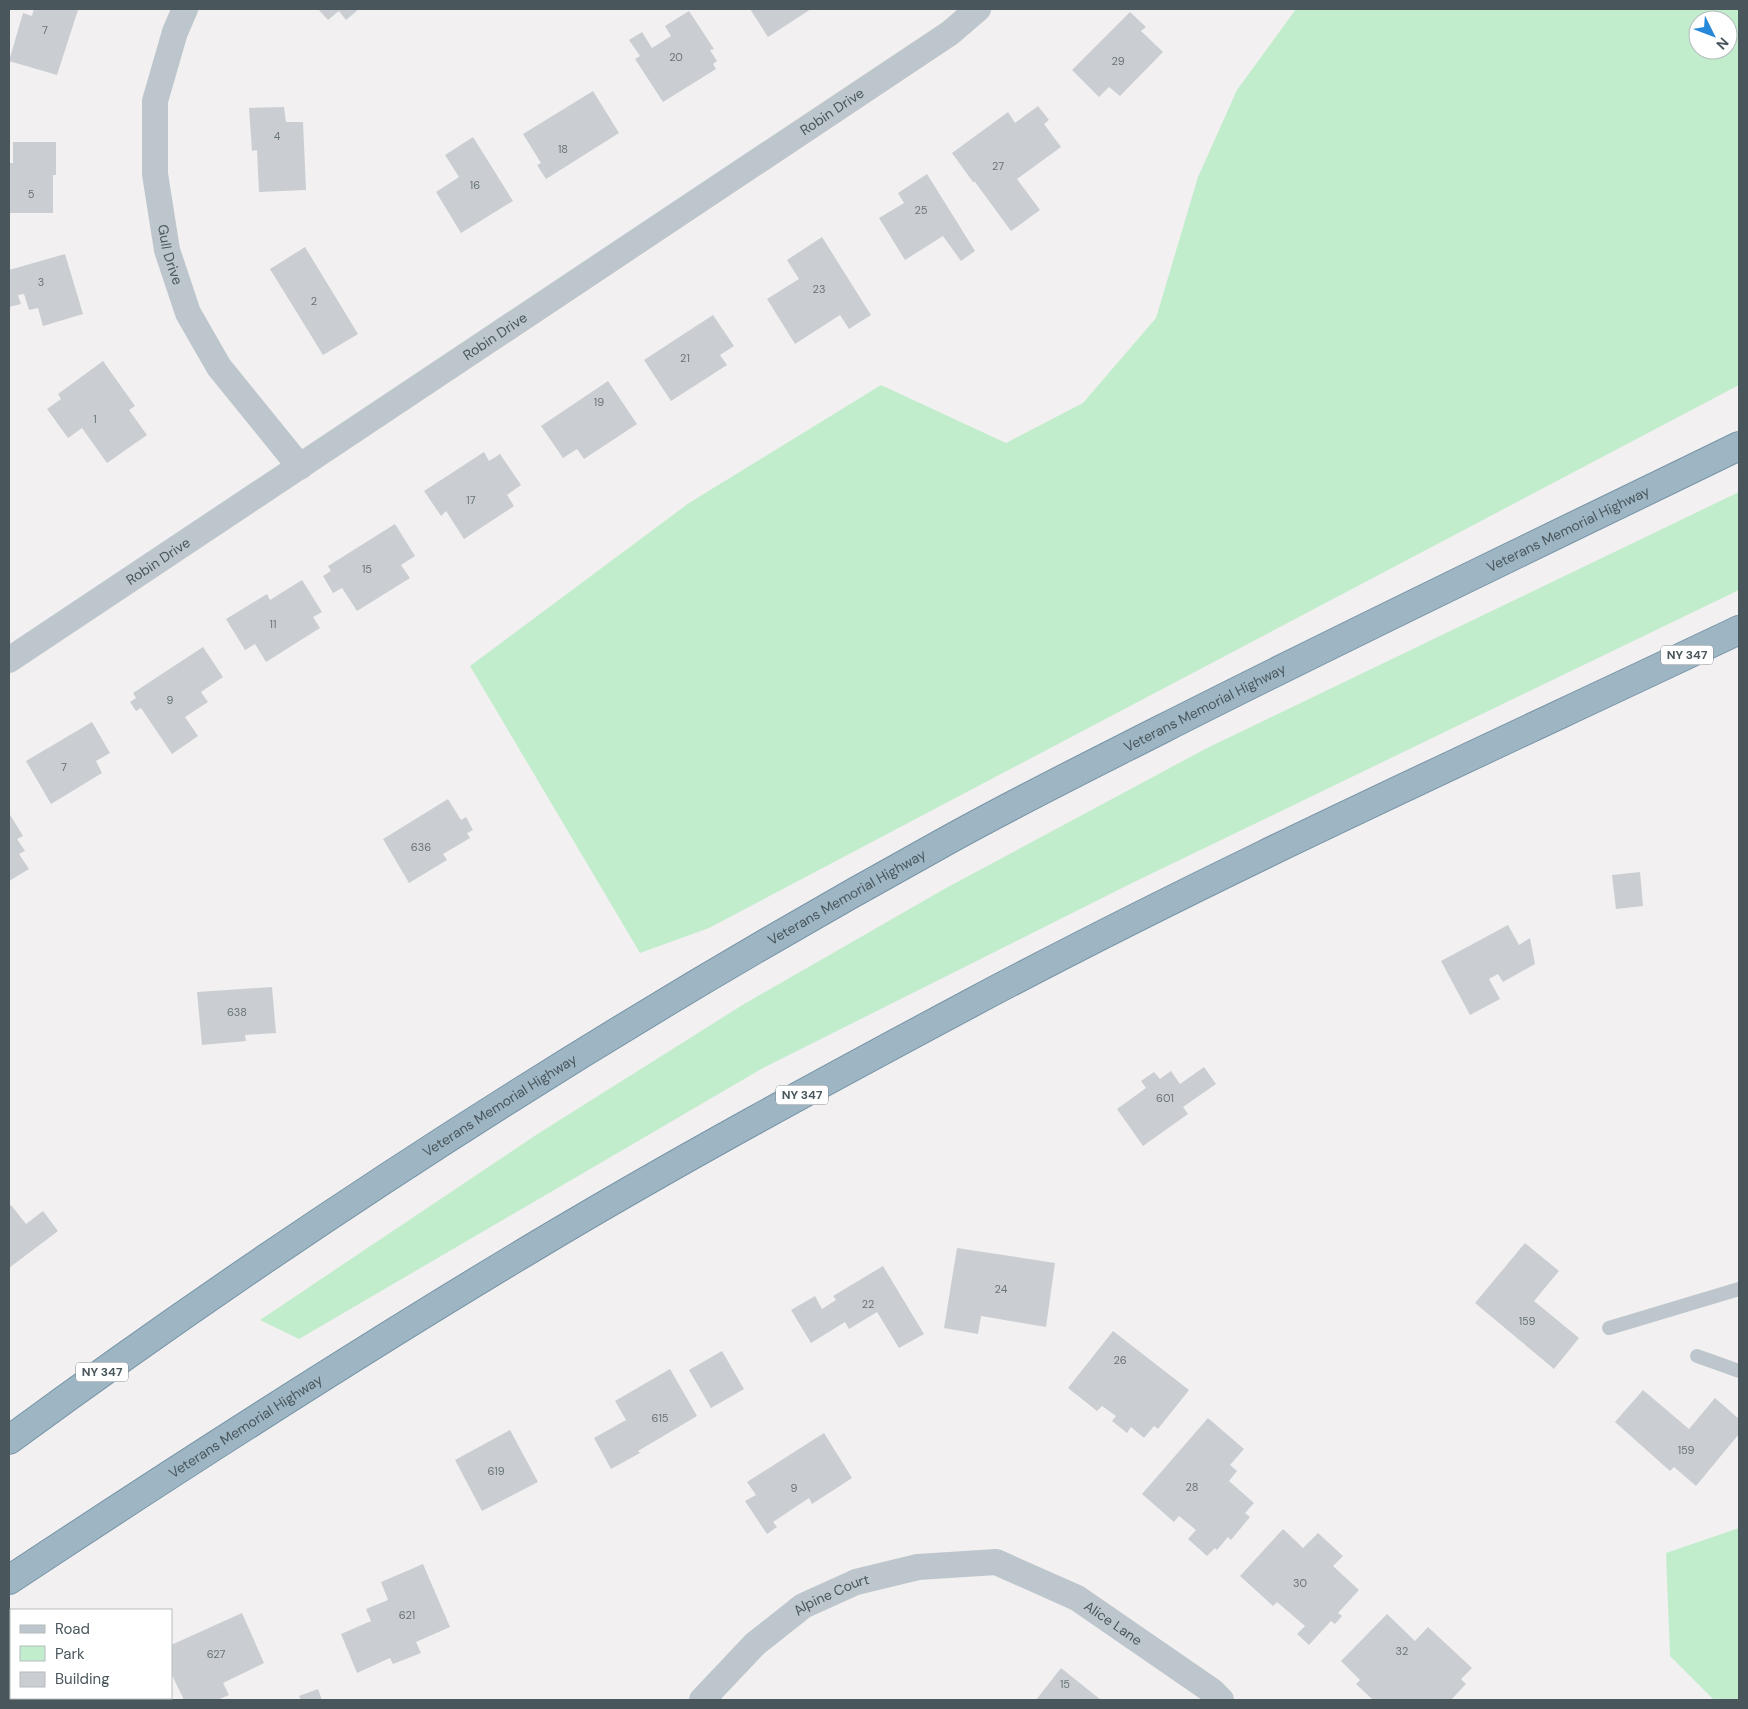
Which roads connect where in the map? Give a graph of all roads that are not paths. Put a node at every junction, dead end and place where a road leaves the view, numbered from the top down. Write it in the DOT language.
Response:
graph roads {
  1 [pos="185,9"];
  2 [pos="978,9"];
  3 [pos="1739,446"];
  4 [pos="300,467"];
  5 [pos="1739,630"];
  6 [pos="9,660"];
  7 [pos="1739,1289"];
  8 [pos="1609,1328"];
  9 [pos="1696,1356"];
  10 [pos="1739,1371"];
  11 [pos="9,1440"];
  12 [pos="996,1562"];
  13 [pos="9,1580"];
  14 [pos="702,1700"];
  15 [pos="1220,1700"];
  1 -- 4 [label="street, Gull Drive"];
  2 -- 4 [label="street, Robin Drive"];
  3 -- 11 [label="highway, Veterans Memorial Highway / NY 347"];
  4 -- 6 [label="street, Robin Drive"];
  5 -- 13 [label="highway, Veterans Memorial Highway / NY 347"];
  7 -- 8 [label="lane"];
  9 -- 10 [label="lane"];
  12 -- 14 [label="street, Alpine Court"];
  12 -- 15 [label="street, Alice Lane"];
}
